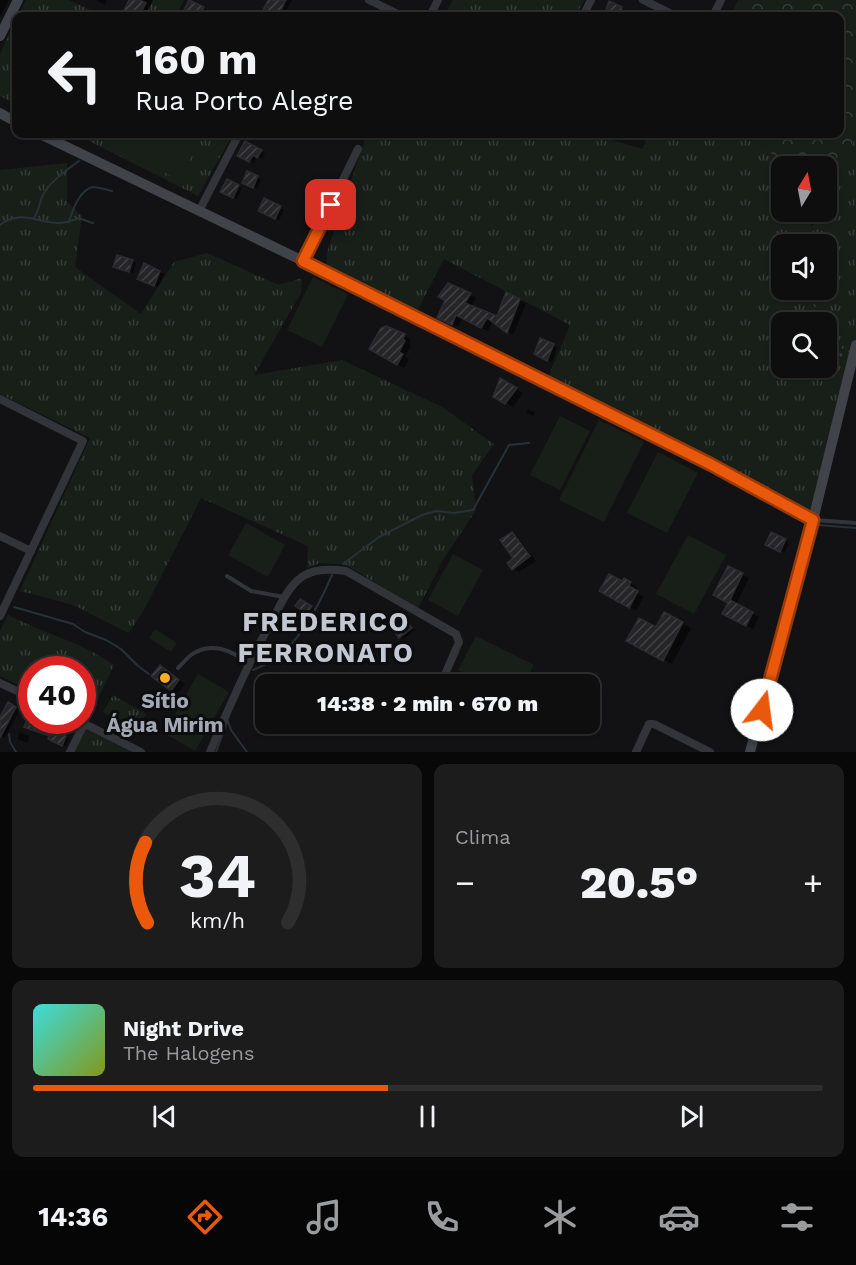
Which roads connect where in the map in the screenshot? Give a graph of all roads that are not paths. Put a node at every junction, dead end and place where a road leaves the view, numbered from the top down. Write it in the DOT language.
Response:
graph roads {
  1 [pos="18,0"];
  2 [pos="369,0"];
  3 [pos="643,0"];
  4 [pos="394,12"];
  5 [pos="668,12"];
  6 [pos="0,36"];
  7 [pos="48,138"];
  8 [pos="237,138"];
  9 [pos="358,150"];
  10 [pos="199,212"];
  11 [pos="303,261"];
  12 [pos="856,345"];
  13 [pos="0,399"];
  14 [pos="813,520"];
  15 [pos="856,522"];
  16 [pos="0,536"];
  17 [pos="31,551"];
  18 [pos="228,576"];
  19 [pos="285,597"];
  20 [pos="0,616"];
  21 [pos="248,665"];
  22 [pos="178,669"];
  23 [pos="446,674"];
  24 [pos="0,683"];
  25 [pos="18,691"];
  26 [pos="96,730"];
  27 [pos="76,734"];
  28 [pos="70,752"];
  29 [pos="141,752"];
  30 [pos="210,752"];
  31 [pos="636,752"];
  32 [pos="710,752"];
  33 [pos="750,752"];
  1 -- 6 [label="street"];
  2 -- 4 [label="street"];
  3 -- 5 [label="street"];
  7 -- 10 [label="street"];
  8 -- 10 [label="street"];
  9 -- 11 [label="street"];
  10 -- 11 [label="street"];
  11 -- 14 [label="street"];
  12 -- 14 [label="street"];
  13 -- 17 [label="street"];
  14 -- 15 [label="lane"];
  14 -- 33 [label="street"];
  16 -- 17 [label="street"];
  17 -- 20 [label="street"];
  18 -- 19 [label="lane"];
  19 -- 21 [label="street"];
  19 -- 23 [label="street"];
  21 -- 22 [label="lane"];
  21 -- 30 [label="street"];
  24 -- 25 [label="street"];
  26 -- 29 [label="street"];
  27 -- 28 [label="street"];
  31 -- 32 [label="street"];
}
